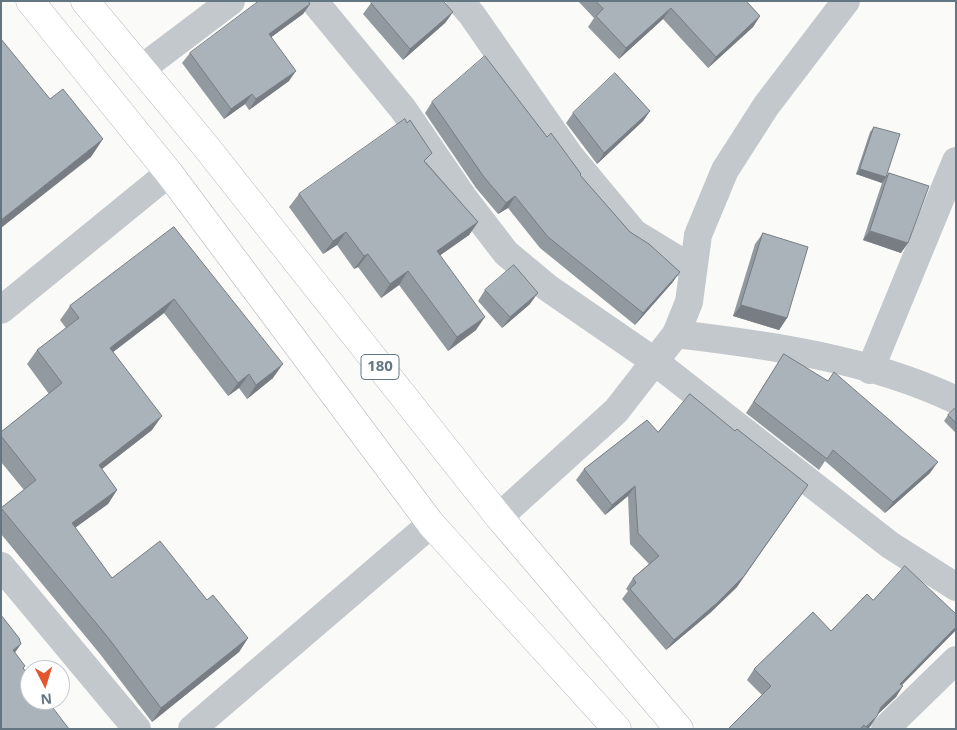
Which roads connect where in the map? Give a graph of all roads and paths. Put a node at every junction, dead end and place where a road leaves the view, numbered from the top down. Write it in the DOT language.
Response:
graph roads {
  1 [pos="30,1"];
  2 [pos="85,1"];
  3 [pos="232,1"];
  4 [pos="314,1"];
  5 [pos="846,1"];
  6 [pos="473,6"];
  7 [pos="141,69"];
  8 [pos="956,162"];
  9 [pos="169,173"];
  10 [pos="693,269"];
  11 [pos="1,310"];
  12 [pos="676,334"];
  13 [pos="654,361"];
  14 [pos="870,370"];
  15 [pos="956,400"];
  16 [pos="499,517"];
  17 [pos="431,524"];
  18 [pos="1,566"];
  19 [pos="956,587"];
  20 [pos="956,660"];
  21 [pos="137,729"];
  22 [pos="192,729"];
  23 [pos="617,729"];
  24 [pos="679,729"];
  25 [pos="886,729"];
  1 -- 9 [label="highway"];
  2 -- 7 [label="highway, 180"];
  3 -- 7 [label="street"];
  4 -- 13 [label="street"];
  5 -- 10 [label="street"];
  6 -- 10 [label="street"];
  7 -- 16 [label="highway, 180"];
  8 -- 14 [label="street"];
  9 -- 11 [label="street"];
  9 -- 17 [label="highway"];
  10 -- 12 [label="street"];
  12 -- 13 [label="street"];
  12 -- 14 [label="street"];
  13 -- 16 [label="street"];
  13 -- 19 [label="street"];
  14 -- 15 [label="street"];
  16 -- 24 [label="highway, 180"];
  17 -- 22 [label="street"];
  17 -- 23 [label="highway"];
  18 -- 21 [label="street"];
  20 -- 25 [label="street"];
}
